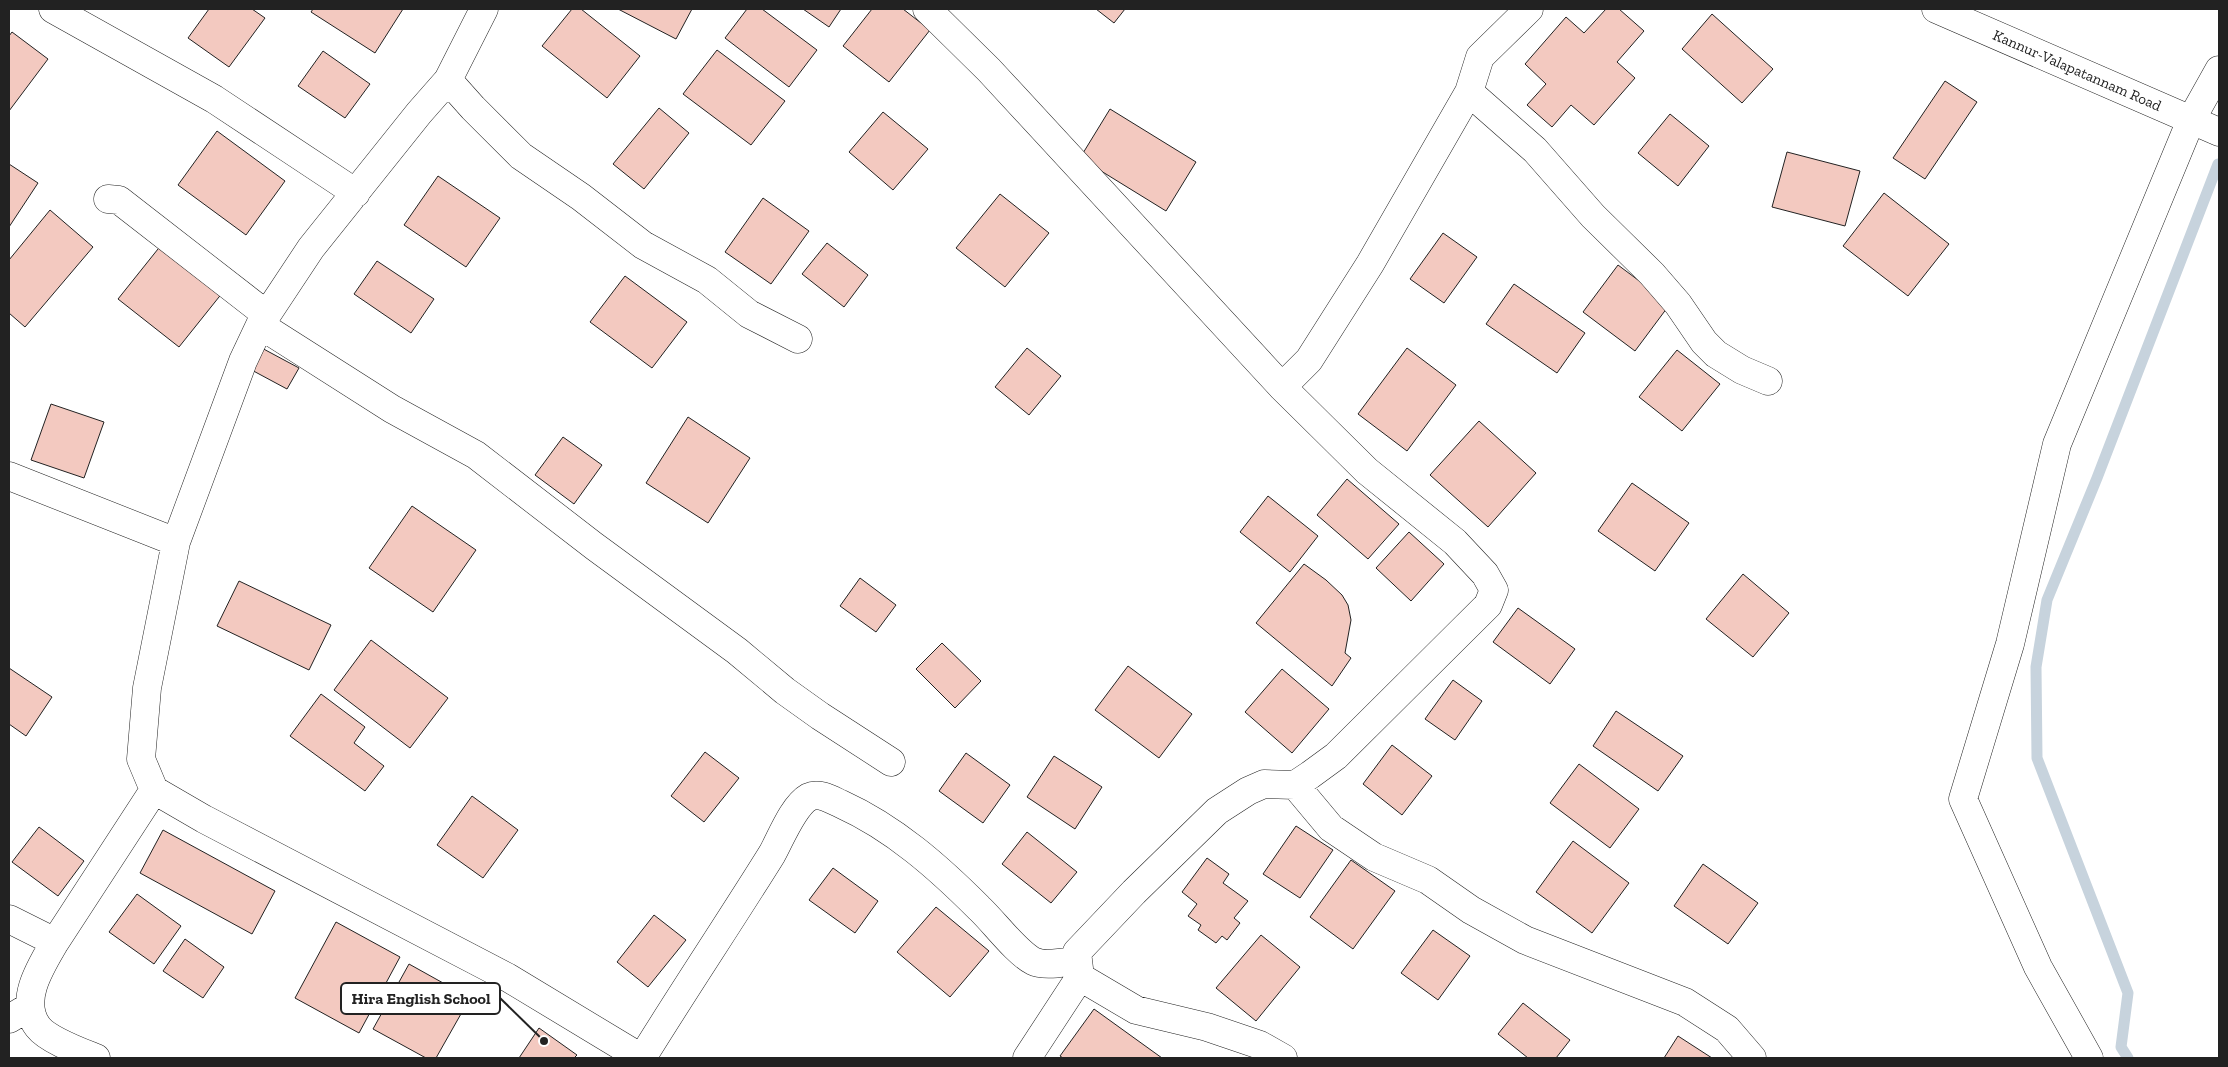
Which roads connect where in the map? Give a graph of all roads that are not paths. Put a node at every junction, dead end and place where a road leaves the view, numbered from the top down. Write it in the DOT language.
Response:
graph roads {
  1 [pos="53,9"];
  2 [pos="484,9"];
  3 [pos="927,9"];
  4 [pos="1529,9"];
  5 [pos="1936,9"];
  6 [pos="2219,70"];
  7 [pos="448,80"];
  8 [pos="1469,92"];
  9 [pos="2191,120"];
  10 [pos="2219,132"];
  11 [pos="356,193"];
  12 [pos="108,198"];
  13 [pos="263,320"];
  14 [pos="798,339"];
  15 [pos="1768,381"];
  16 [pos="1282,387"];
  17 [pos="9,476"];
  18 [pos="176,542"];
  19 [pos="891,762"];
  20 [pos="1295,785"];
  21 [pos="154,790"];
  22 [pos="9,919"];
  23 [pos="54,942"];
  24 [pos="1079,968"];
  25 [pos="19,1013"];
  26 [pos="96,1058"];
  27 [pos="640,1058"];
  28 [pos="1027,1058"];
  29 [pos="1283,1058"];
  30 [pos="1752,1058"];
  31 [pos="2088,1058"];
  1 -- 11 [label="street"];
  2 -- 7 [label="street"];
  3 -- 16 [label="street"];
  4 -- 8 [label="street"];
  5 -- 9 [label="street, Kannur-Valapatannam Road"];
  6 -- 9 [label="street"];
  7 -- 11 [label="street"];
  7 -- 14 [label="street"];
  8 -- 15 [label="street"];
  8 -- 16 [label="street"];
  9 -- 10 [label="street, Kannur-Valapatannam Road"];
  9 -- 31 [label="street"];
  11 -- 13 [label="street"];
  12 -- 13 [label="street"];
  13 -- 18 [label="street"];
  13 -- 19 [label="street"];
  16 -- 20 [label="street"];
  17 -- 18 [label="street"];
  18 -- 21 [label="street"];
  20 -- 24 [label="street"];
  20 -- 30 [label="street"];
  21 -- 23 [label="street"];
  21 -- 27 [label="street"];
  22 -- 23 [label="street"];
  23 -- 25 [label="street"];
  24 -- 27 [label="street"];
  24 -- 28 [label="street"];
  24 -- 29 [label="street"];
  25 -- 26 [label="street"];
}
